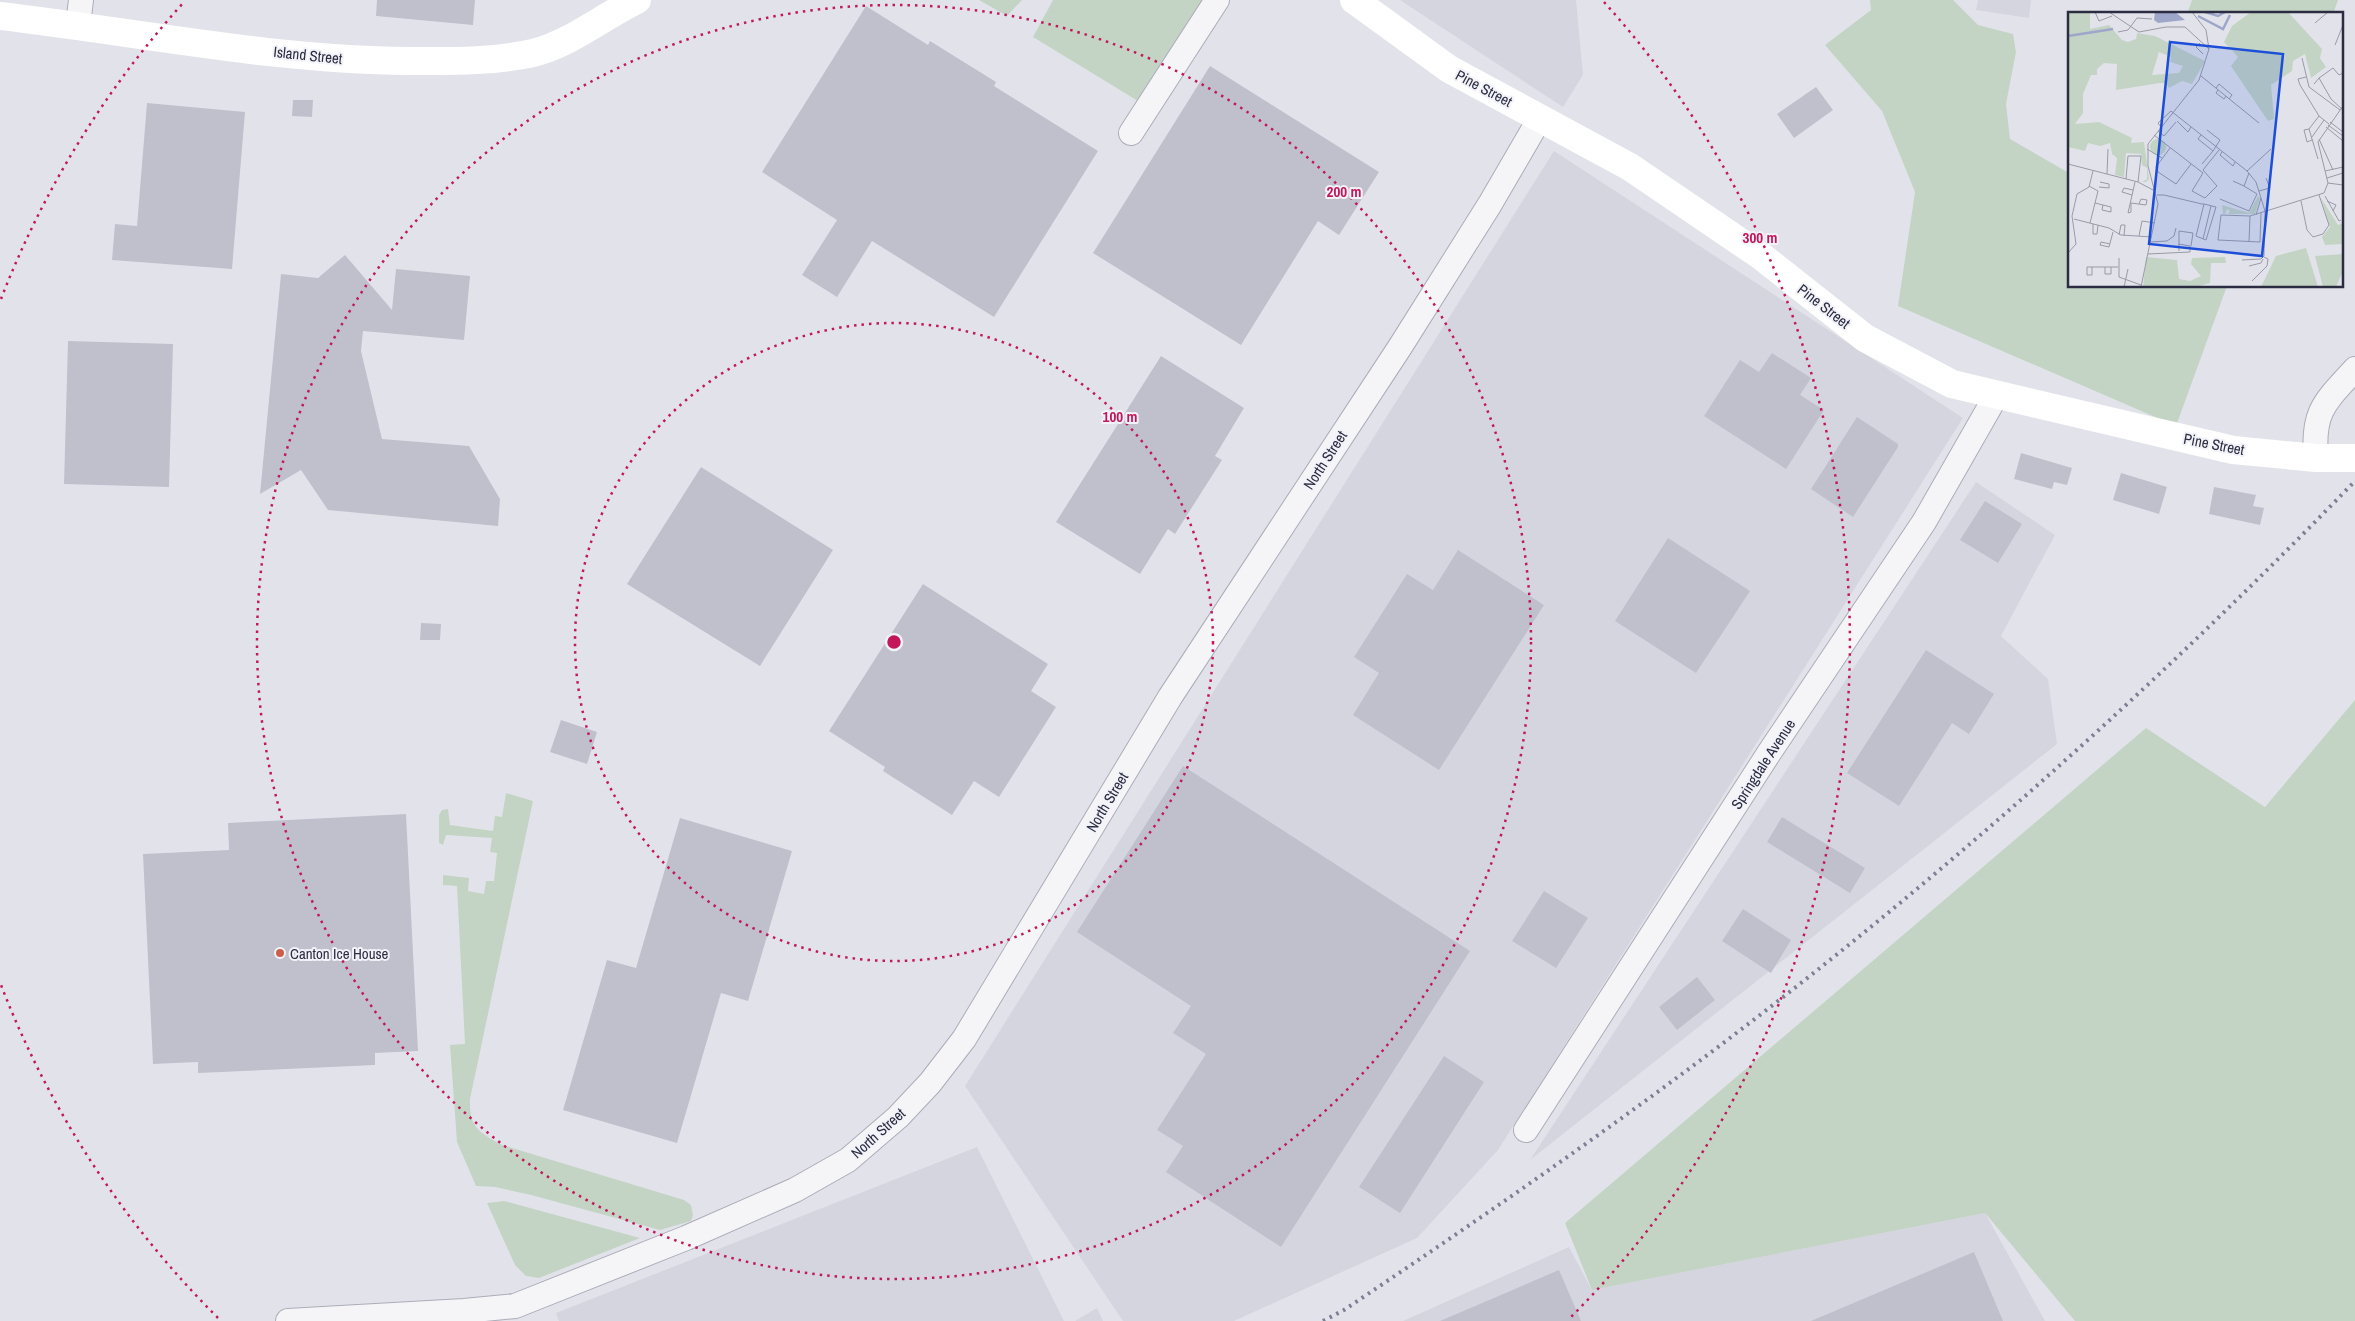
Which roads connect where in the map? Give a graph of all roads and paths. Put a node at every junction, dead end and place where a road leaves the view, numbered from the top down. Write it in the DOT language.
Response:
graph roads {
  1 [pos="637,0"];
  2 [pos="1217,0"];
  3 [pos="1354,0"];
  4 [pos="612,7"];
  5 [pos="80,13"];
  6 [pos="0,16"];
  7 [pos="1540,118"];
  8 [pos="1131,133"];
  9 [pos="2355,369"];
  10 [pos="1996,396"];
  11 [pos="2316,458"];
  12 [pos="2355,458"];
  13 [pos="1526,1130"];
  14 [pos="519,1314"];
  15 [pos="288,1321"];
  1 -- 4 [label="street"];
  2 -- 8 [label="street"];
  3 -- 7 [label="street, Pine Street"];
  4 -- 5 [label="street, Island Street"];
  5 -- 6 [label="street, Island Street"];
  7 -- 10 [label="street, Pine Street"];
  7 -- 14 [label="street, North Street"];
  9 -- 11 [label="street"];
  10 -- 11 [label="street, Pine Street"];
  10 -- 13 [label="street, Springdale Avenue"];
  11 -- 12 [label="street, Pine Street"];
  14 -- 15 [label="street, North Street"];
}
